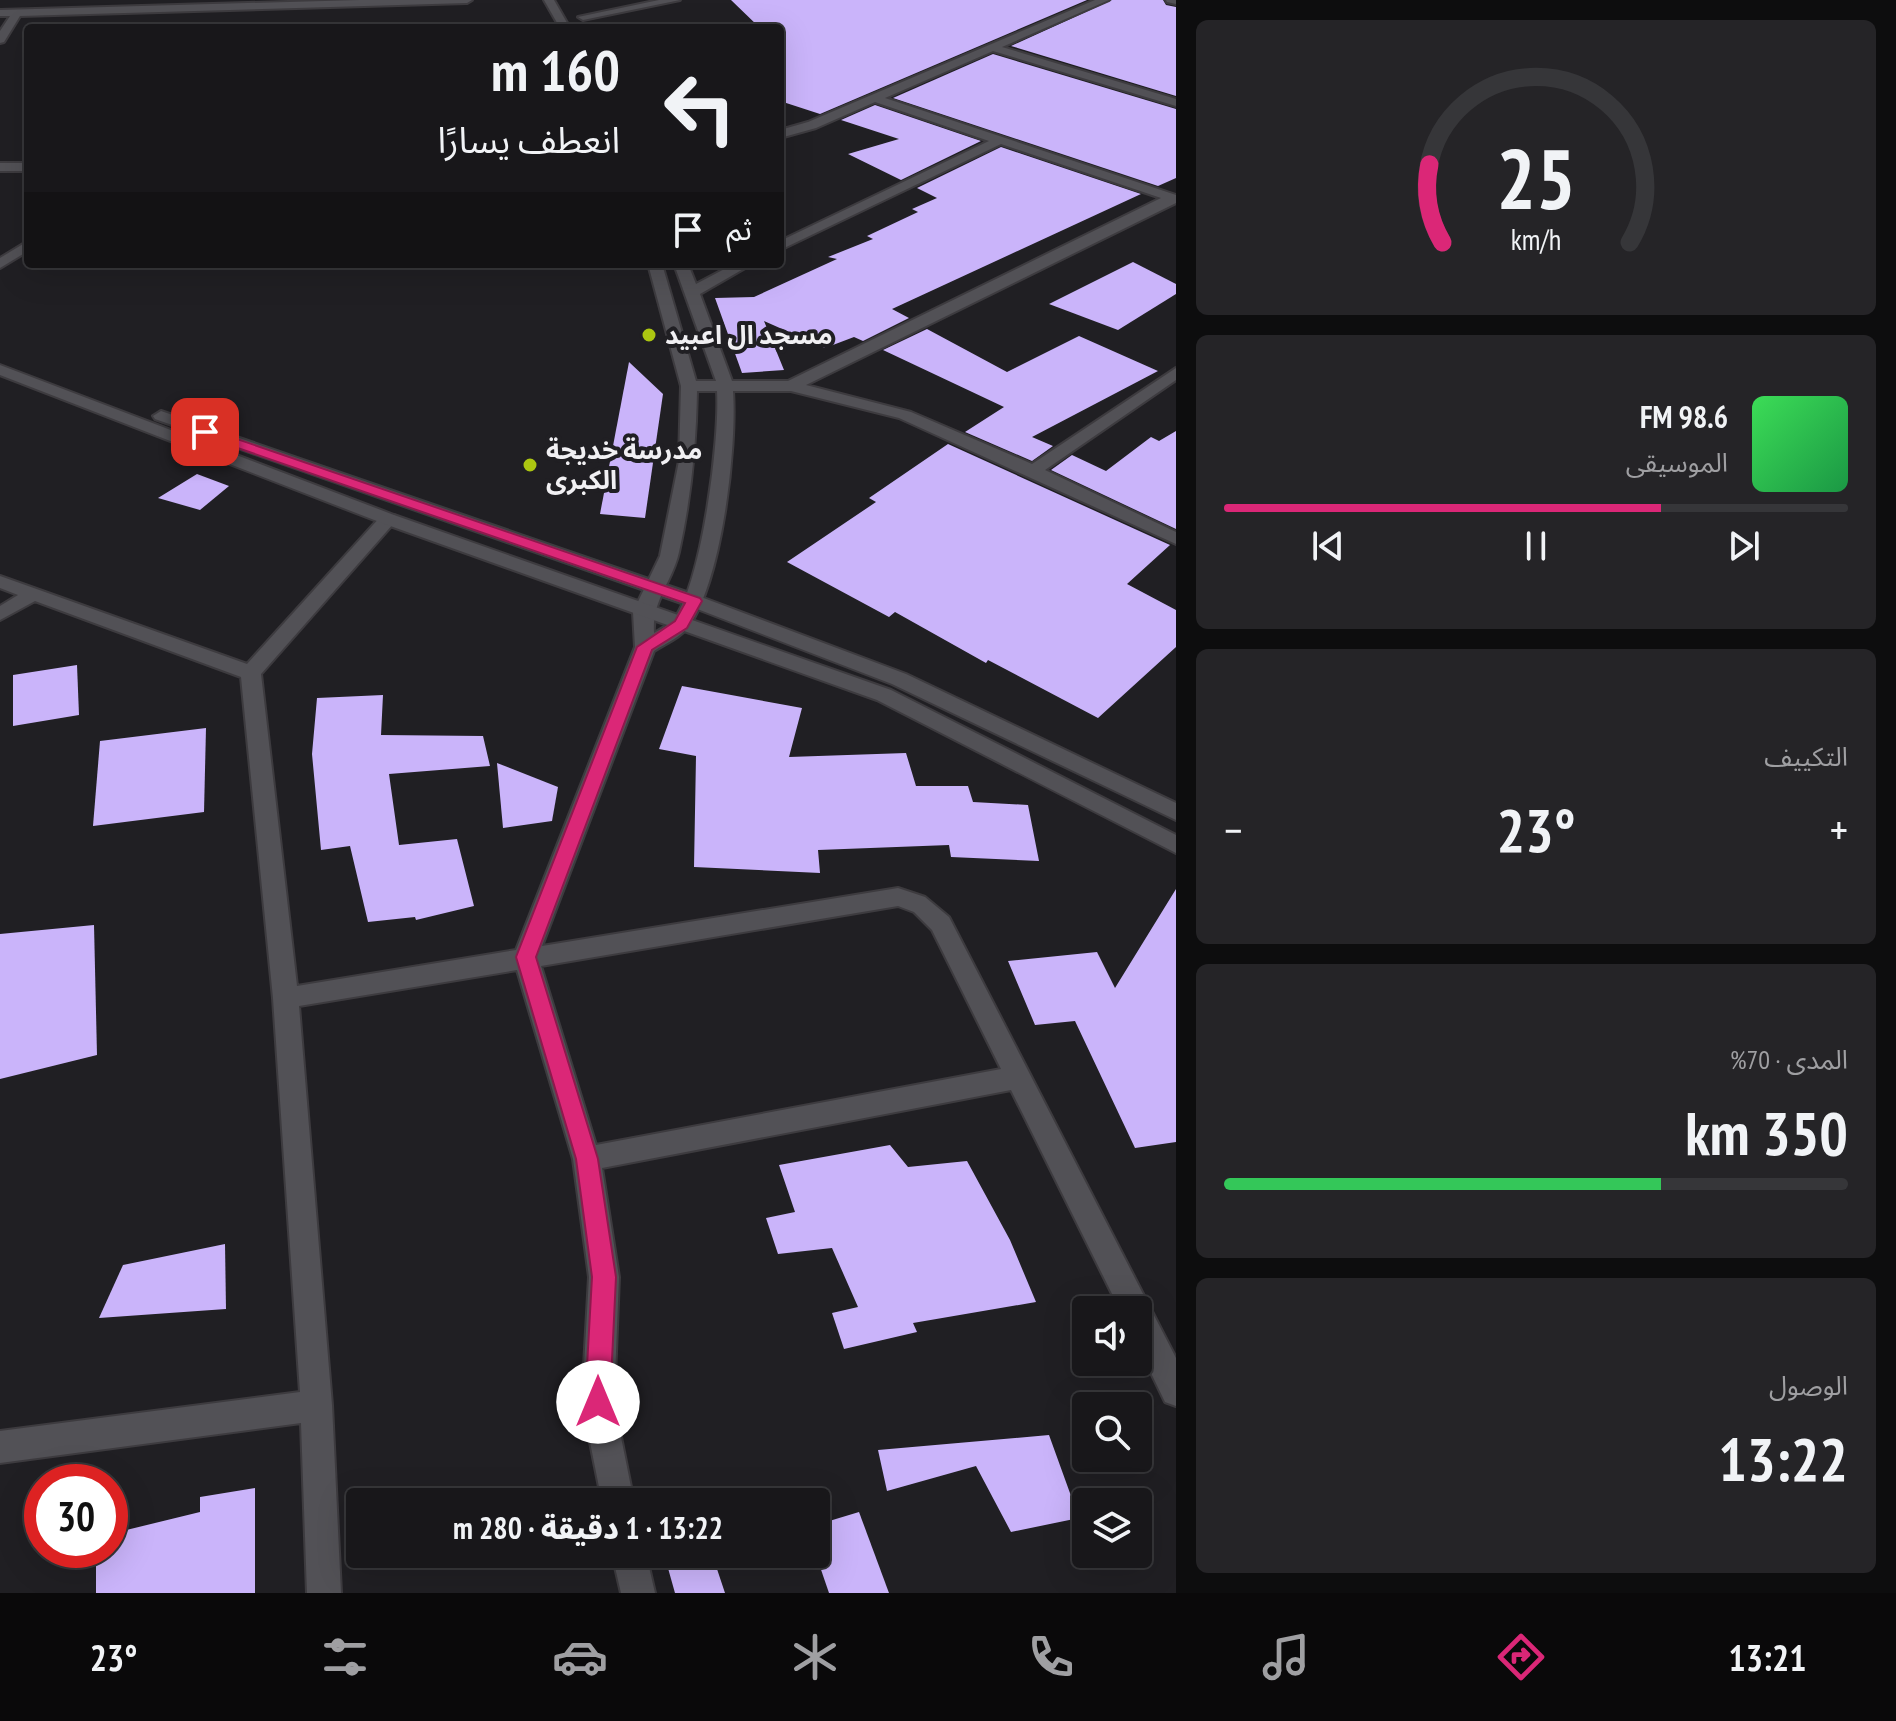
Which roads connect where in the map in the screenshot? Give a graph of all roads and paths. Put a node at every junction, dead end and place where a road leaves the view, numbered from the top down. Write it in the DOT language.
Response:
graph roads {
  1 [pos="467,0"];
  2 [pos="549,0"];
  3 [pos="675,0"];
  4 [pos="1093,0"];
  5 [pos="1104,0"];
  6 [pos="342,2"];
  7 [pos="17,12"];
  8 [pos="0,13"];
  9 [pos="563,24"];
  10 [pos="586,24"];
  11 [pos="0,40"];
  12 [pos="993,48"];
  13 [pos="874,98"];
  14 [pos="1176,103"];
  15 [pos="784,123"];
  16 [pos="784,133"];
  17 [pos="1000,140"];
  18 [pos="0,167"];
  19 [pos="24,167"];
  20 [pos="1174,199"];
  21 [pos="784,244"];
  22 [pos="24,248"];
  23 [pos="0,264"];
  24 [pos="656,268"];
  25 [pos="683,268"];
  26 [pos="737,268"];
  27 [pos="692,292"];
  28 [pos="0,355"];
  29 [pos="0,370"];
  30 [pos="1176,373"];
  31 [pos="689,386"];
  32 [pos="725,386"];
  33 [pos="791,386"];
  34 [pos="1033,471"];
  35 [pos="388,519"];
  36 [pos="1176,539"];
  37 [pos="0,582"];
  38 [pos="654,589"];
  39 [pos="31,595"];
  40 [pos="694,601"];
  41 [pos="643,612"];
  42 [pos="0,614"];
  43 [pos="681,624"];
  44 [pos="645,647"];
  45 [pos="251,673"];
  46 [pos="1176,812"];
  47 [pos="1176,845"];
  48 [pos="526,957"];
  49 [pos="286,998"];
  50 [pos="1019,1077"];
  51 [pos="587,1159"];
  52 [pos="1129,1296"];
  53 [pos="1152,1341"];
  54 [pos="1175,1386"];
  55 [pos="316,1405"];
  56 [pos="0,1447"];
  57 [pos="615,1488"];
  58 [pos="632,1568"];
  59 [pos="324,1593"];
  60 [pos="638,1593"];
  1 -- 6 [label="street"];
  2 -- 9 [label="street"];
  3 -- 10 [label="street"];
  4 -- 15 [label="street"];
  5 -- 12 [label="street"];
  6 -- 7 [label="street"];
  7 -- 8 [label="street"];
  7 -- 11 [label="street"];
  12 -- 13 [label="street"];
  12 -- 14 [label="street"];
  13 -- 16 [label="street"];
  13 -- 17 [label="street"];
  17 -- 20 [label="street"];
  17 -- 21 [label="street"];
  18 -- 19 [label="street"];
  20 -- 33 [label="street"];
  22 -- 23 [label="street"];
  24 -- 31 [label="street"];
  25 -- 27 [label="street"];
  26 -- 27 [label="street"];
  27 -- 32 [label="street"];
  28 -- 38 [label="street"];
  29 -- 35 [label="street"];
  30 -- 34 [label="street"];
  31 -- 32 [label="street"];
  31 -- 38 [label="street"];
  32 -- 33 [label="street"];
  32 -- 40 [label="street"];
  33 -- 34 [label="street"];
  34 -- 36 [label="street"];
  35 -- 41 [label="street"];
  35 -- 45 [label="street"];
  37 -- 39 [label="street"];
  38 -- 40 [label="street"];
  38 -- 41 [label="street"];
  39 -- 42 [label="street"];
  39 -- 45 [label="street"];
  40 -- 43 [label="street"];
  40 -- 46 [label="street"];
  41 -- 43 [label="street"];
  41 -- 44 [label="street"];
  43 -- 44 [label="street"];
  43 -- 47 [label="street"];
  44 -- 48 [label="street"];
  45 -- 49 [label="street"];
  48 -- 49 [label="street"];
  48 -- 50 [label="street"];
  48 -- 51 [label="street"];
  49 -- 55 [label="street"];
  50 -- 51 [label="street"];
  50 -- 52 [label="street"];
  51 -- 57 [label="street"];
  53 -- 54 [label="street"];
  55 -- 56 [label="street"];
  55 -- 59 [label="street"];
  58 -- 60 [label="street"];
}
